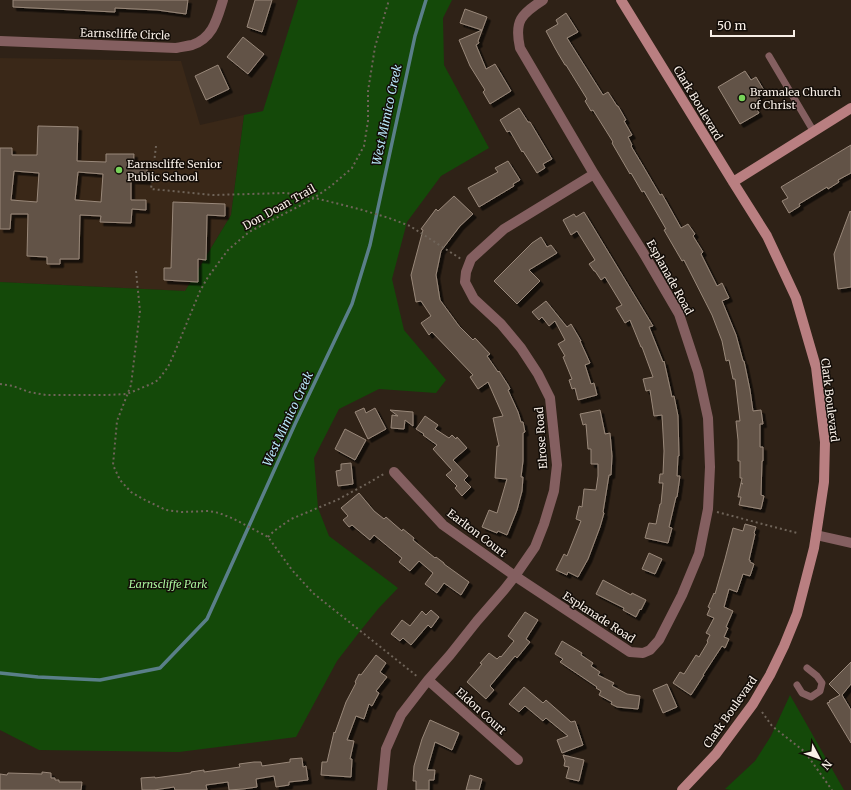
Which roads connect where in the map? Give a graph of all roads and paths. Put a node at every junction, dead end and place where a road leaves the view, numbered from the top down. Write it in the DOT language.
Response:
graph roads {
  1 [pos="223,0"];
  2 [pos="389,0"];
  3 [pos="543,0"];
  4 [pos="621,0"];
  5 [pos="0,40"];
  6 [pos="769,56"];
  7 [pos="851,108"];
  8 [pos="814,132"];
  9 [pos="156,146"];
  10 [pos="594,174"];
  11 [pos="733,182"];
  12 [pos="315,198"];
  13 [pos="469,264"];
  14 [pos="136,271"];
  15 [pos="0,384"];
  16 [pos="127,394"];
  17 [pos="394,472"];
  18 [pos="708,509"];
  19 [pos="797,533"];
  20 [pos="816,534"];
  21 [pos="268,537"];
  22 [pos="851,543"];
  23 [pos="515,576"];
  24 [pos="807,668"];
  25 [pos="427,681"];
  26 [pos="797,685"];
  27 [pos="762,712"];
  28 [pos="518,760"];
  29 [pos="382,790"];
  30 [pos="682,790"];
  31 [pos="832,790"];
  1 -- 5 [label="street, Earnscliffe Circle"];
  2 -- 12 [label="path, Don Doan Trail"];
  3 -- 10 [label="street, Esplanade Road"];
  4 -- 11 [label="street, Clark Boulevard"];
  6 -- 8 [label="lane"];
  7 -- 8 [label="street"];
  8 -- 11 [label="street"];
  9 -- 12 [label="path"];
  10 -- 13 [label="street"];
  10 -- 18 [label="street, Esplanade Road"];
  11 -- 20 [label="street, Clark Boulevard"];
  12 -- 13 [label="path"];
  12 -- 16 [label="path, Don Doan Trail"];
  13 -- 23 [label="street, Elrose Road"];
  14 -- 16 [label="path"];
  15 -- 16 [label="path, Don Doan Trail"];
  16 -- 21 [label="path"];
  17 -- 21 [label="path"];
  17 -- 23 [label="street, Earlton Court"];
  18 -- 19 [label="path"];
  18 -- 23 [label="street, Esplanade Road"];
  20 -- 22 [label="street"];
  20 -- 30 [label="street, Clark Boulevard"];
  21 -- 25 [label="path"];
  23 -- 25 [label="street, Elrose Road"];
  24 -- 26 [label="lane"];
  25 -- 28 [label="street, Eldon Court"];
  25 -- 29 [label="street, Elrose Road"];
  27 -- 31 [label="path"];
}
